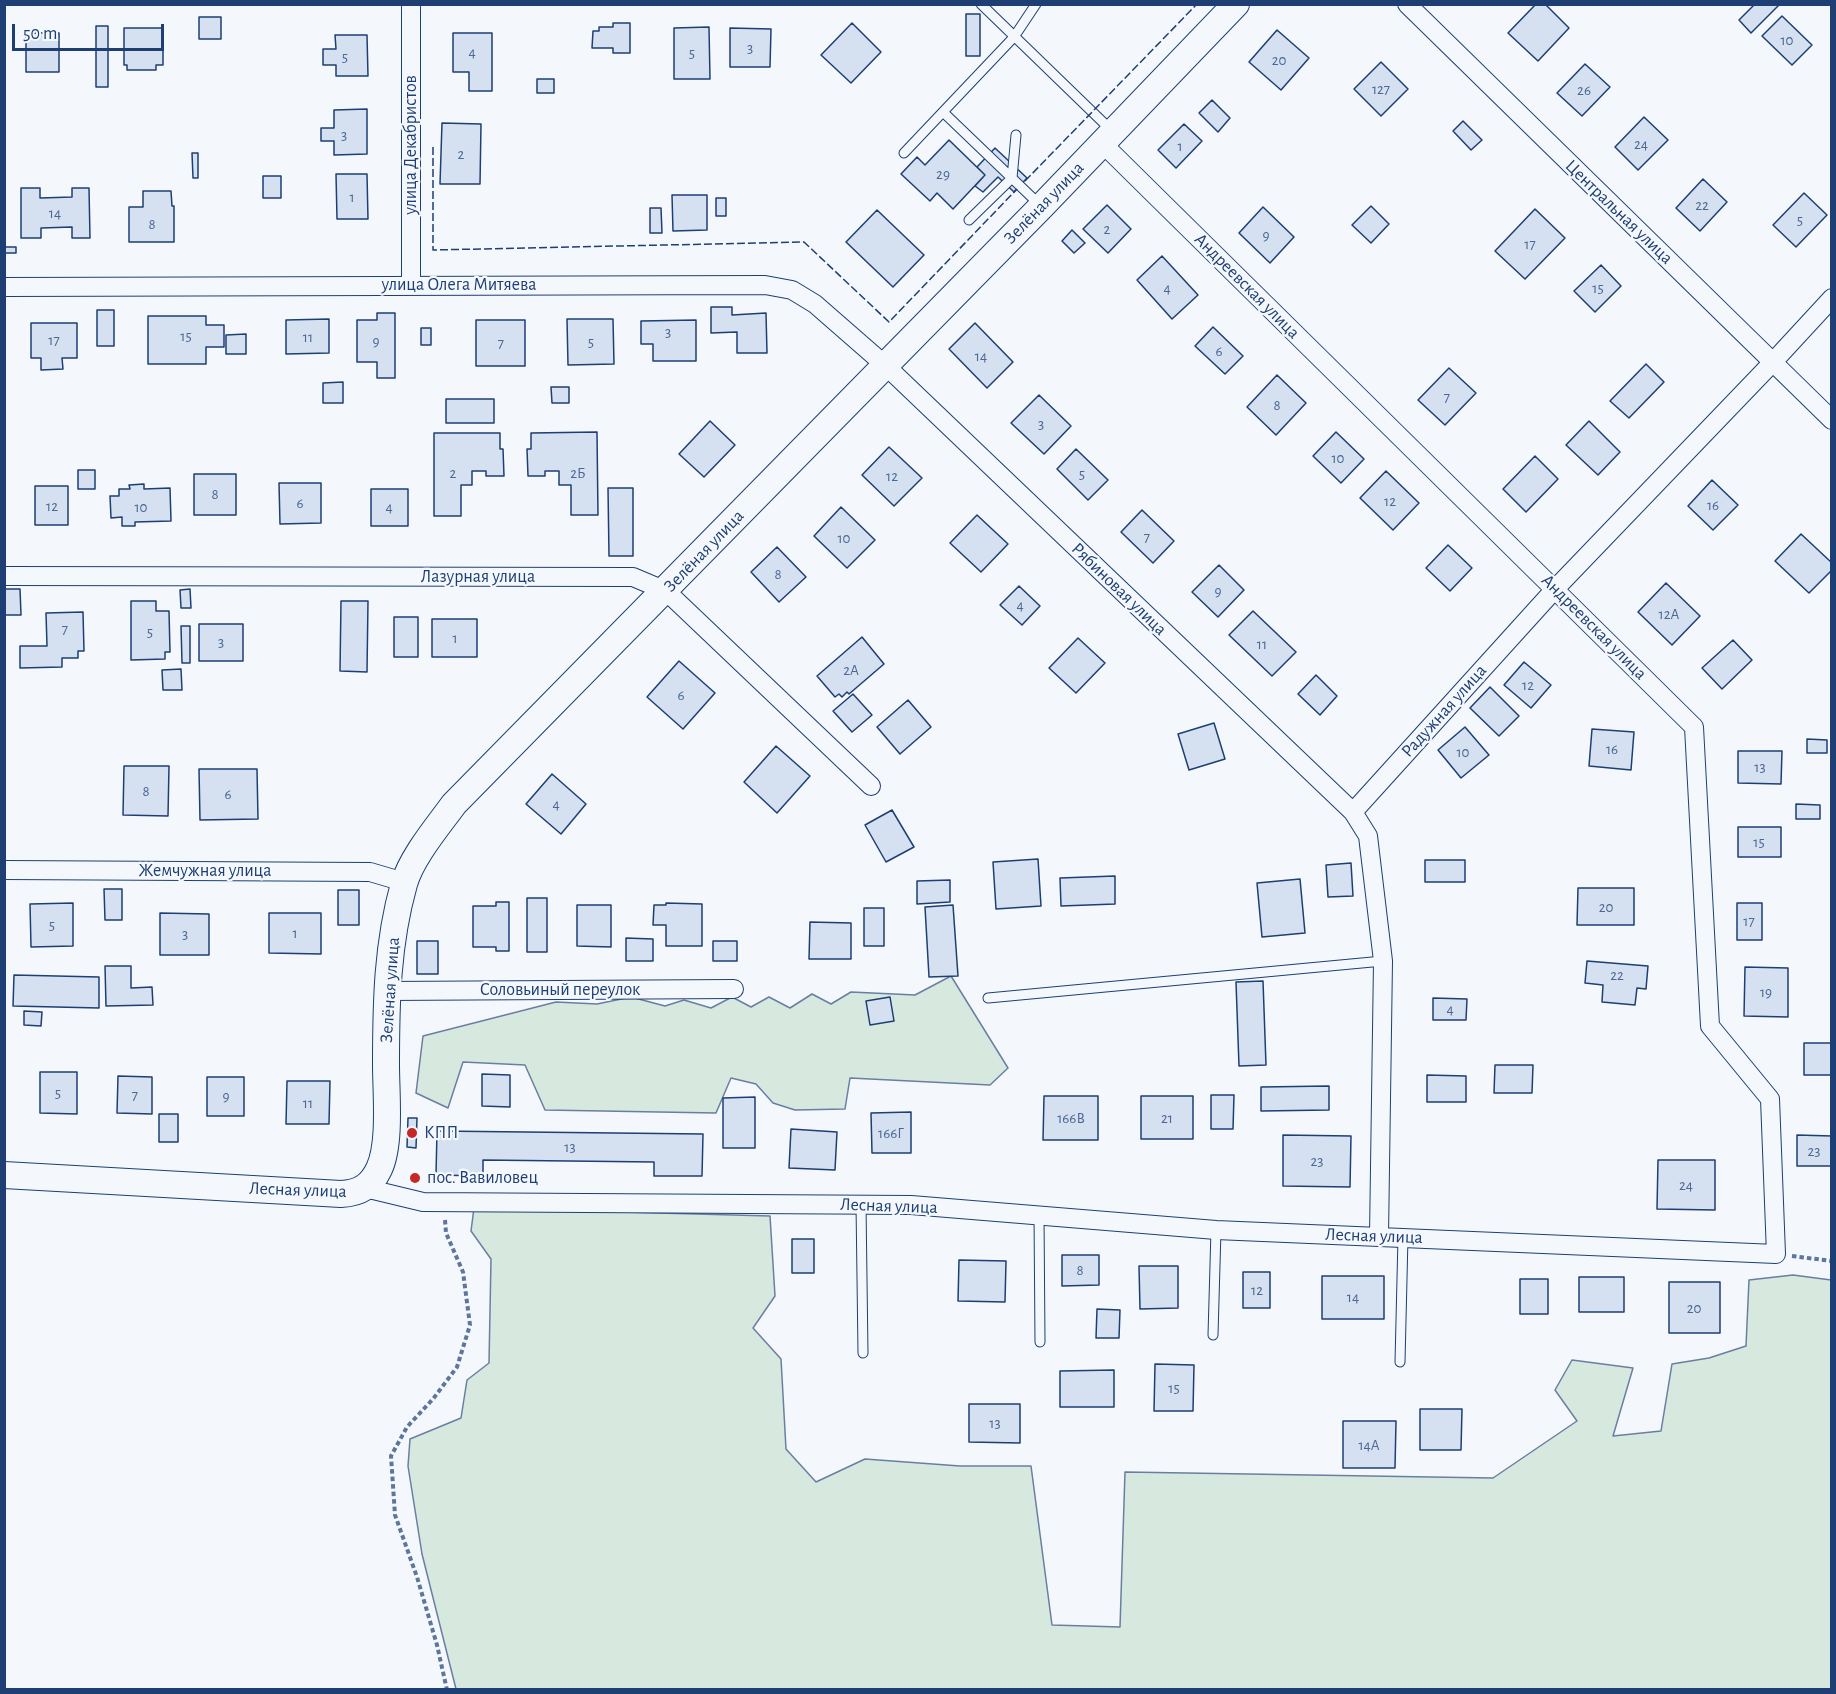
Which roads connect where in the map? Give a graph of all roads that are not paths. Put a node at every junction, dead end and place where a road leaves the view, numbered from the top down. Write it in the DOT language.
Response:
graph roads {
  1 [pos="411,4"];
  2 [pos="981,4"];
  3 [pos="1036,4"];
  4 [pos="1236,4"];
  5 [pos="1407,4"];
  6 [pos="1014,37"];
  7 [pos="944,112"];
  8 [pos="1016,135"];
  9 [pos="1107,137"];
  10 [pos="904,153"];
  11 [pos="1012,178"];
  12 [pos="1042,206"];
  13 [pos="969,220"];
  14 [pos="411,285"];
  15 [pos="4,287"];
  16 [pos="1832,298"];
  17 [pos="1773,363"];
  18 [pos="886,366"];
  19 [pos="1832,420"];
  20 [pos="4,576"];
  21 [pos="1555,589"];
  22 [pos="666,591"];
  23 [pos="871,786"];
  24 [pos="1353,812"];
  25 [pos="4,870"];
  26 [pos="404,882"];
  27 [pos="1383,961"];
  28 [pos="734,989"];
  29 [pos="386,991"];
  30 [pos="988,998"];
  31 [pos="4,1175"];
  32 [pos="365,1188"];
  33 [pos="861,1204"];
  34 [pos="1039,1215"];
  35 [pos="1216,1230"];
  36 [pos="1378,1236"];
  37 [pos="1403,1237"];
  38 [pos="1776,1254"];
  39 [pos="1213,1335"];
  40 [pos="1040,1342"];
  41 [pos="863,1353"];
  42 [pos="1400,1362"];
  1 -- 14 [label="street, улица Декабристов"];
  2 -- 6 [label="lane"];
  3 -- 6 [label="lane"];
  4 -- 9 [label="street, Зелёная улица"];
  5 -- 17 [label="street, Центральная улица"];
  6 -- 7 [label="lane"];
  6 -- 9 [label="lane"];
  7 -- 10 [label="lane"];
  7 -- 11 [label="lane"];
  8 -- 11 [label="lane"];
  9 -- 12 [label="street, Зелёная улица"];
  9 -- 21 [label="street, Андреевская улица"];
  11 -- 12 [label="lane"];
  11 -- 13 [label="lane"];
  12 -- 18 [label="street, Зелёная улица"];
  14 -- 15 [label="street, улица Олега Митяева"];
  14 -- 18 [label="street, улица Олега Митяева"];
  16 -- 17 [label="street, Радужная улица"];
  17 -- 19 [label="street, Центральная улица"];
  17 -- 21 [label="street, Радужная улица"];
  18 -- 22 [label="street, Зелёная улица"];
  18 -- 24 [label="street, Рябиновая улица"];
  20 -- 22 [label="street, Лазурная улица"];
  21 -- 24 [label="street, Радужная улица"];
  21 -- 38 [label="street, Андреевская улица"];
  22 -- 23 [label="street, Лазурная улица"];
  22 -- 26 [label="street, Зелёная улица"];
  24 -- 27 [label="street"];
  25 -- 26 [label="street, Жемчужная улица"];
  26 -- 29 [label="street, Зелёная улица"];
  27 -- 30 [label="lane"];
  27 -- 36 [label="street"];
  28 -- 29 [label="street, Соловьиный переулок"];
  29 -- 32 [label="street, Зелёная улица"];
  31 -- 32 [label="street, Лесная улица"];
  32 -- 33 [label="street, Лесная улица"];
  33 -- 34 [label="street, Лесная улица"];
  33 -- 41 [label="lane"];
  34 -- 35 [label="street, Лесная улица"];
  34 -- 40 [label="lane"];
  35 -- 36 [label="street, Лесная улица"];
  35 -- 39 [label="lane"];
  36 -- 37 [label="street, Лесная улица"];
  37 -- 38 [label="street, Лесная улица"];
  37 -- 42 [label="lane"];
}
